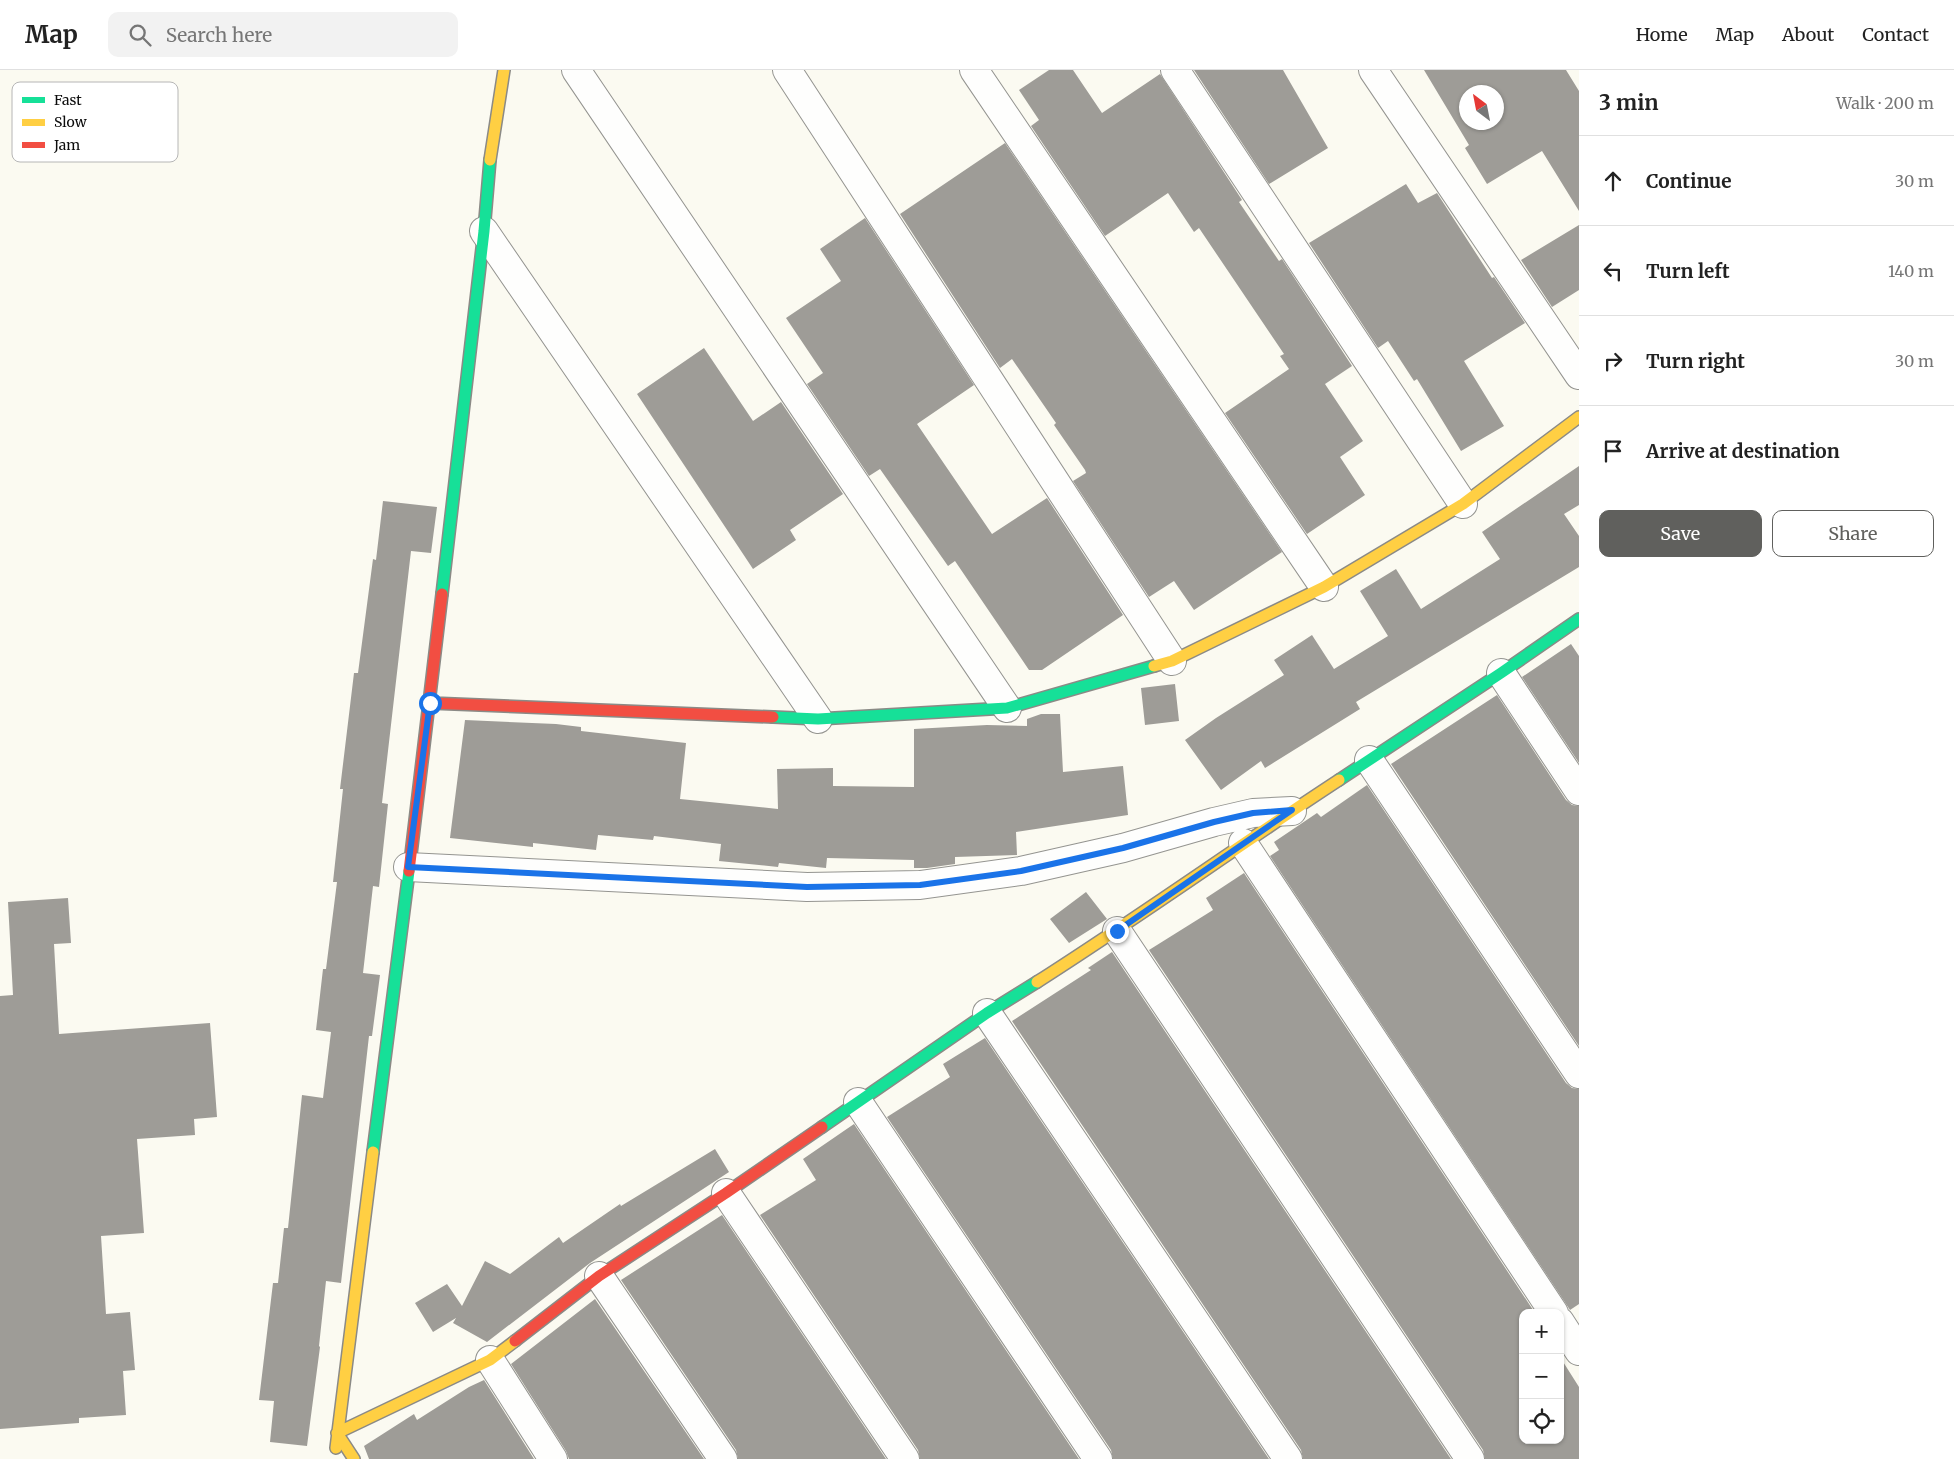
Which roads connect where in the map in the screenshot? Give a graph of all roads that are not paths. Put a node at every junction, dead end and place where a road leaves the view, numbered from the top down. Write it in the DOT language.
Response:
graph roads {
  1 [pos="504,70"];
  2 [pos="576,70"];
  3 [pos="787,70"];
  4 [pos="974,70"];
  5 [pos="1175,70"];
  6 [pos="1373,70"];
  7 [pos="484,230"];
  8 [pos="1579,375"];
  9 [pos="1579,417"];
  10 [pos="1463,504"];
  11 [pos="1324,587"];
  12 [pos="1579,619"];
  13 [pos="1172,661"];
  14 [pos="1501,674"];
  15 [pos="430,703"];
  16 [pos="1007,708"];
  17 [pos="818,719"];
  18 [pos="1369,760"];
  19 [pos="1579,791"];
  20 [pos="1292,810"];
  21 [pos="1243,843"];
  22 [pos="408,867"];
  23 [pos="1117,931"];
  24 [pos="987,1013"];
  25 [pos="1579,1074"];
  26 [pos="858,1102"];
  27 [pos="726,1193"];
  28 [pos="599,1276"];
  29 [pos="1551,1309"];
  30 [pos="1564,1328"];
  31 [pos="1579,1351"];
  32 [pos="490,1360"];
  33 [pos="337,1433"];
  34 [pos="335,1459"];
  35 [pos="354,1459"];
  36 [pos="553,1459"];
  37 [pos="723,1459"];
  38 [pos="905,1459"];
  39 [pos="1098,1459"];
  40 [pos="1288,1459"];
  41 [pos="1470,1459"];
  1 -- 7 [label="street"];
  2 -- 16 [label="street"];
  3 -- 13 [label="street"];
  4 -- 11 [label="street"];
  5 -- 10 [label="street"];
  6 -- 8 [label="street"];
  7 -- 15 [label="street"];
  7 -- 17 [label="street"];
  9 -- 10 [label="street"];
  10 -- 11 [label="street"];
  11 -- 13 [label="street"];
  12 -- 14 [label="street"];
  13 -- 16 [label="street"];
  14 -- 18 [label="street"];
  14 -- 19 [label="street"];
  15 -- 17 [label="street"];
  15 -- 22 [label="street"];
  16 -- 17 [label="street"];
  18 -- 20 [label="street"];
  18 -- 25 [label="street"];
  20 -- 21 [label="street"];
  20 -- 22 [label="street"];
  21 -- 23 [label="street"];
  21 -- 29 [label="street"];
  22 -- 33 [label="street"];
  23 -- 24 [label="street"];
  23 -- 41 [label="street"];
  24 -- 26 [label="street"];
  24 -- 40 [label="street"];
  26 -- 27 [label="street"];
  26 -- 39 [label="street"];
  27 -- 28 [label="street"];
  27 -- 38 [label="street"];
  28 -- 32 [label="street"];
  28 -- 37 [label="street"];
  30 -- 31 [label="street"];
  32 -- 33 [label="street"];
  32 -- 36 [label="street"];
  33 -- 34 [label="street"];
  33 -- 35 [label="street"];
}
